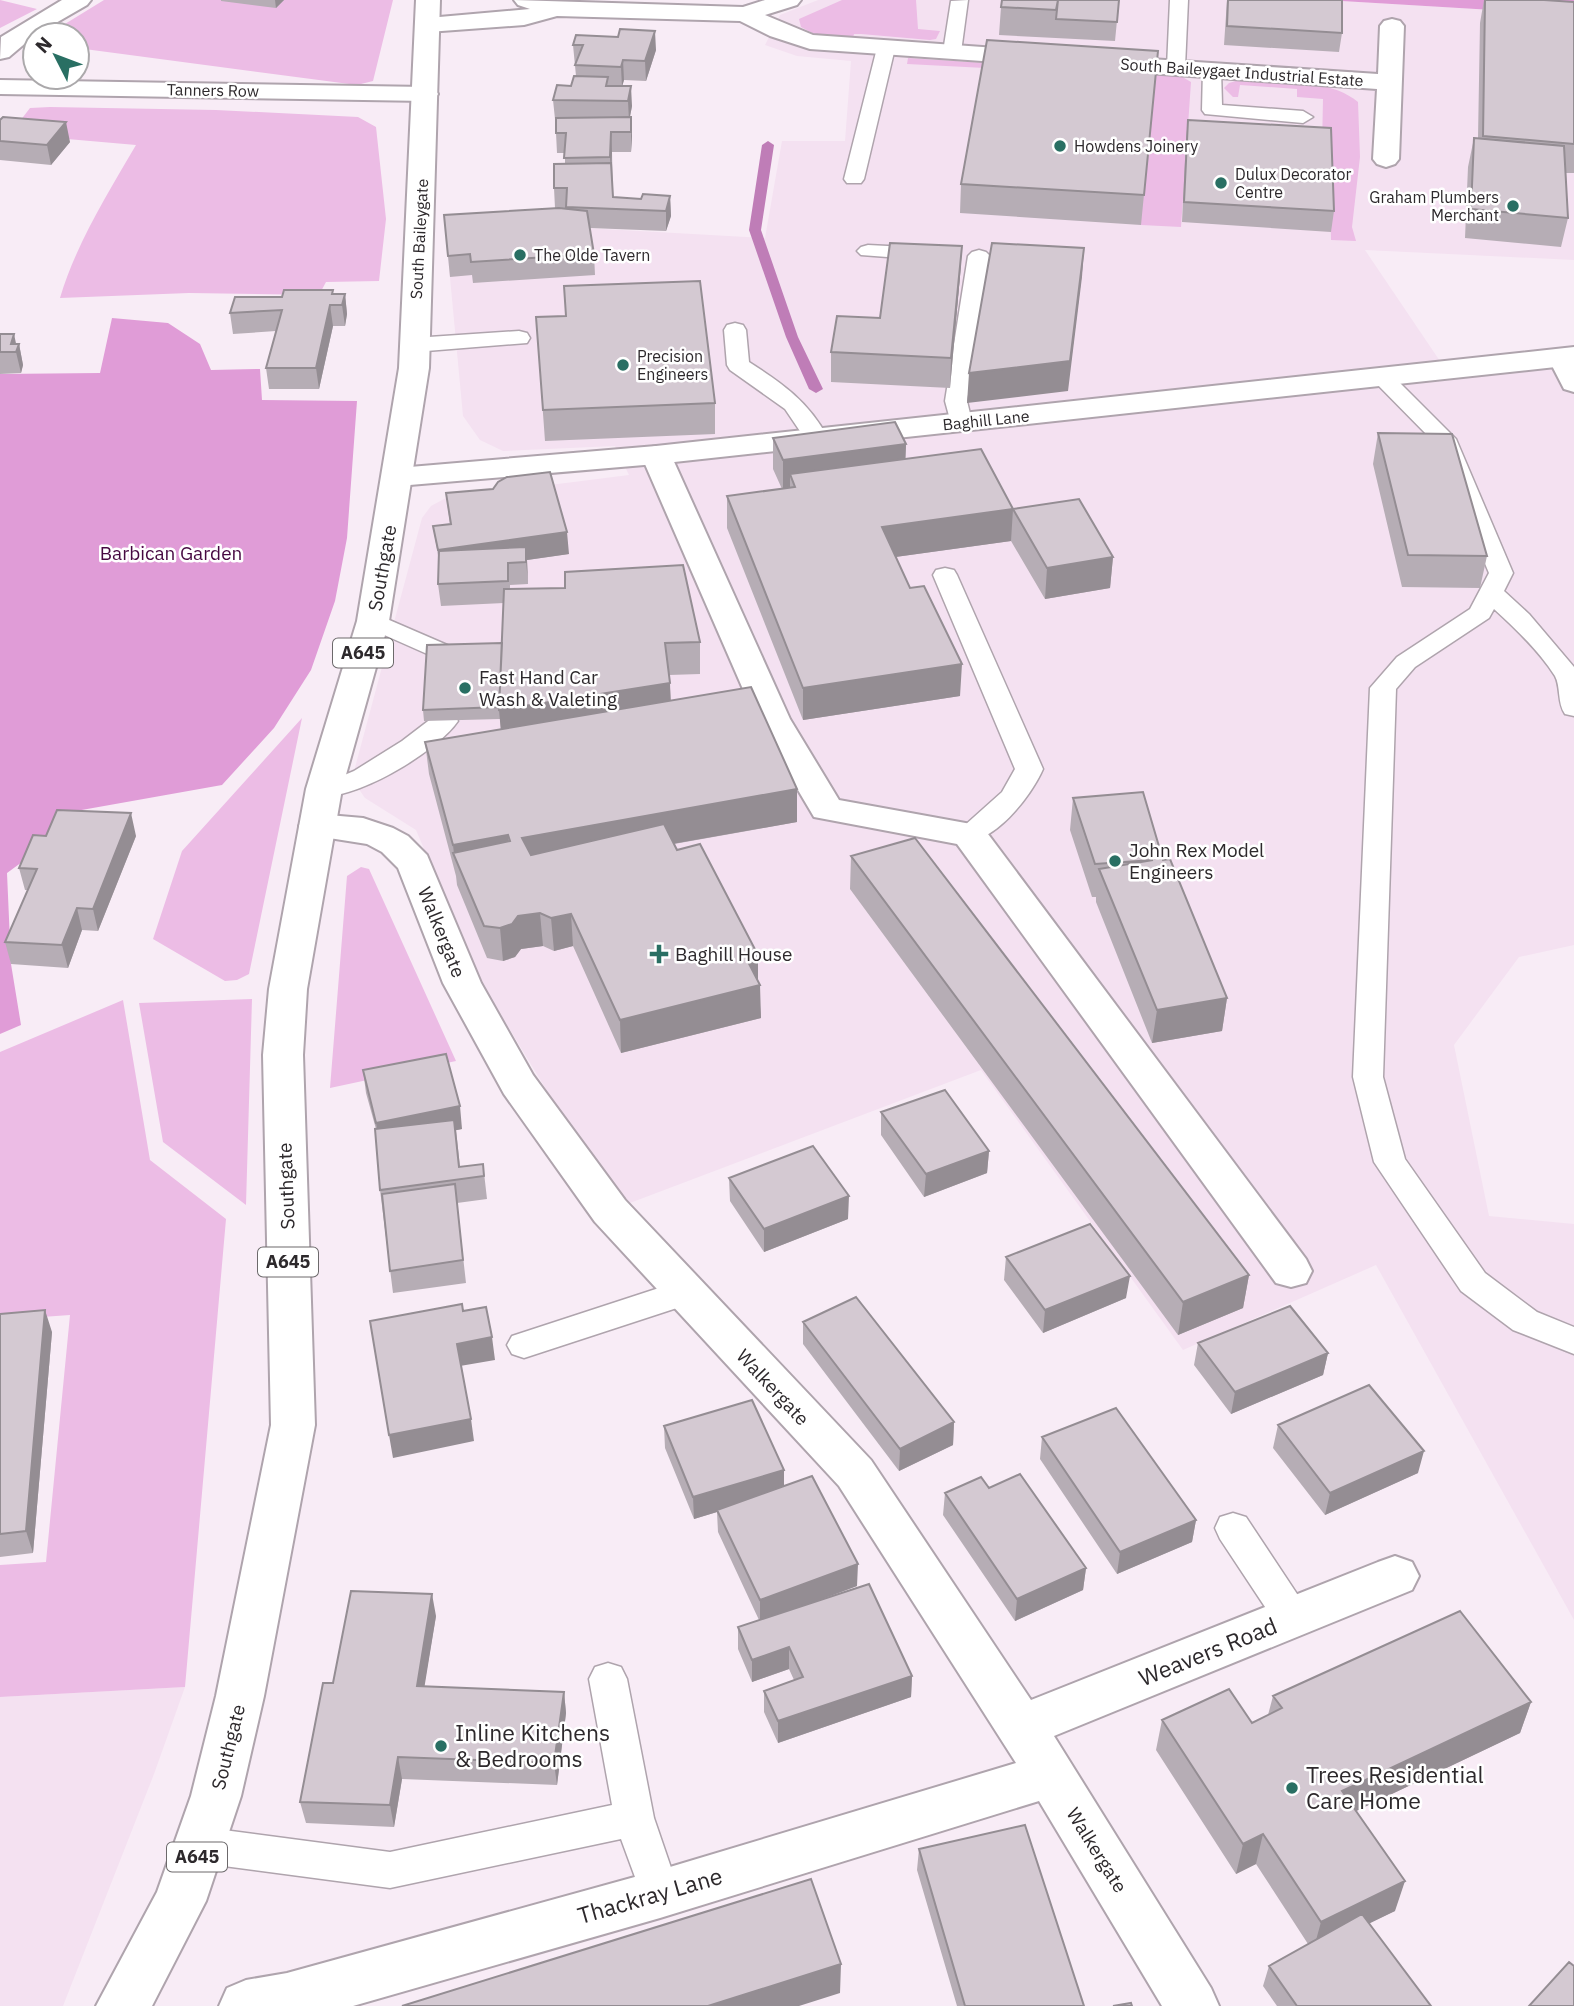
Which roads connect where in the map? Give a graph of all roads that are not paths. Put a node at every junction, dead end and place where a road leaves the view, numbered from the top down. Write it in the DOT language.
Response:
graph roads {
  1 [pos="79,0"];
  2 [pos="526,0"];
  3 [pos="789,0"];
  4 [pos="1178,0"];
  5 [pos="960,1"];
  6 [pos="556,9"];
  7 [pos="428,13"];
  8 [pos="745,14"];
  9 [pos="1392,26"];
  10 [pos="886,48"];
  11 [pos="0,52"];
  12 [pos="952,52"];
  13 [pos="1057,59"];
  14 [pos="1084,61"];
  15 [pos="1176,67"];
  16 [pos="1212,70"];
  17 [pos="1389,82"];
  18 [pos="0,87"];
  19 [pos="426,94"];
  20 [pos="1303,117"];
  21 [pos="1386,159"];
  22 [pos="854,179"];
  23 [pos="869,251"];
  24 [pos="735,330"];
  25 [pos="519,338"];
  26 [pos="414,345"];
  27 [pos="1570,365"];
  28 [pos="1381,377"];
  29 [pos="960,422"];
  30 [pos="816,438"];
  31 [pos="656,455"];
  32 [pos="398,477"];
  33 [pos="945,575"];
  34 [pos="1491,593"];
  35 [pos="373,621"];
  36 [pos="452,656"];
  37 [pos="1574,708"];
  38 [pos="446,720"];
  39 [pos="320,807"];
  40 [pos="969,834"];
  41 [pos="1291,1271"];
  42 [pos="682,1289"];
  43 [pos="1574,1341"];
  44 [pos="524,1345"];
  45 [pos="1233,1528"];
  46 [pos="1395,1576"];
  47 [pos="1293,1617"];
  48 [pos="607,1679"];
  49 [pos="1021,1727"];
  50 [pos="1051,1775"];
  51 [pos="634,1818"];
  52 [pos="201,1845"];
  53 [pos="660,1894"];
  54 [pos="123,2006"];
  55 [pos="246,2006"];
  56 [pos="1192,2006"];
  1 -- 11 [label="main road"];
  2 -- 6 [label="main road"];
  3 -- 8 [label="main road"];
  4 -- 15 [label="lane"];
  5 -- 12 [label="lane"];
  6 -- 7 [label="main road"];
  6 -- 8 [label="main road"];
  7 -- 19 [label="main road, South Baileygate / A645"];
  8 -- 10 [label="main road"];
  9 -- 17 [label="main road, South Baileygaet Industrial Estate"];
  10 -- 12 [label="main road"];
  10 -- 22 [label="lane"];
  12 -- 13 [label="main road"];
  14 -- 15 [label="main road, South Baileygaet Industrial Estate"];
  15 -- 16 [label="main road, South Baileygaet Industrial Estate"];
  16 -- 17 [label="main road, South Baileygaet Industrial Estate"];
  16 -- 20 [label="lane"];
  17 -- 21 [label="main road, South Baileygaet Industrial Estate"];
  18 -- 19 [label="main road, Tanners Row"];
  19 -- 26 [label="main road, South Baileygate / A645"];
  23 -- 29 [label="lane"];
  24 -- 30 [label="lane"];
  25 -- 26 [label="lane"];
  26 -- 32 [label="main road, South Baileygate / A645"];
  27 -- 28 [label="main road, Baghill Lane"];
  28 -- 29 [label="main road, Baghill Lane"];
  28 -- 34 [label="lane"];
  29 -- 30 [label="main road, Baghill Lane"];
  30 -- 31 [label="main road, Baghill Lane"];
  31 -- 32 [label="main road, Baghill Lane"];
  31 -- 40 [label="main road"];
  32 -- 35 [label="main road, Southgate / A645"];
  33 -- 40 [label="lane"];
  34 -- 37 [label="lane"];
  34 -- 43 [label="lane"];
  35 -- 36 [label="lane"];
  35 -- 39 [label="main road, Southgate / A645"];
  38 -- 39 [label="lane"];
  39 -- 42 [label="main road, Walkergate"];
  39 -- 52 [label="main road, Southgate / A645"];
  40 -- 41 [label="main road"];
  42 -- 44 [label="lane"];
  42 -- 49 [label="main road, Walkergate"];
  45 -- 47 [label="lane"];
  46 -- 47 [label="main road, Weavers Road"];
  47 -- 49 [label="main road, Weavers Road"];
  48 -- 51 [label="lane"];
  49 -- 50 [label="main road, Walkergate"];
  50 -- 53 [label="main road, Thackray Lane"];
  50 -- 56 [label="main road, Walkergate"];
  51 -- 52 [label="lane"];
  51 -- 53 [label="lane"];
  52 -- 54 [label="main road, Southgate / A645"];
  53 -- 55 [label="main road, Thackray Lane"];
}
